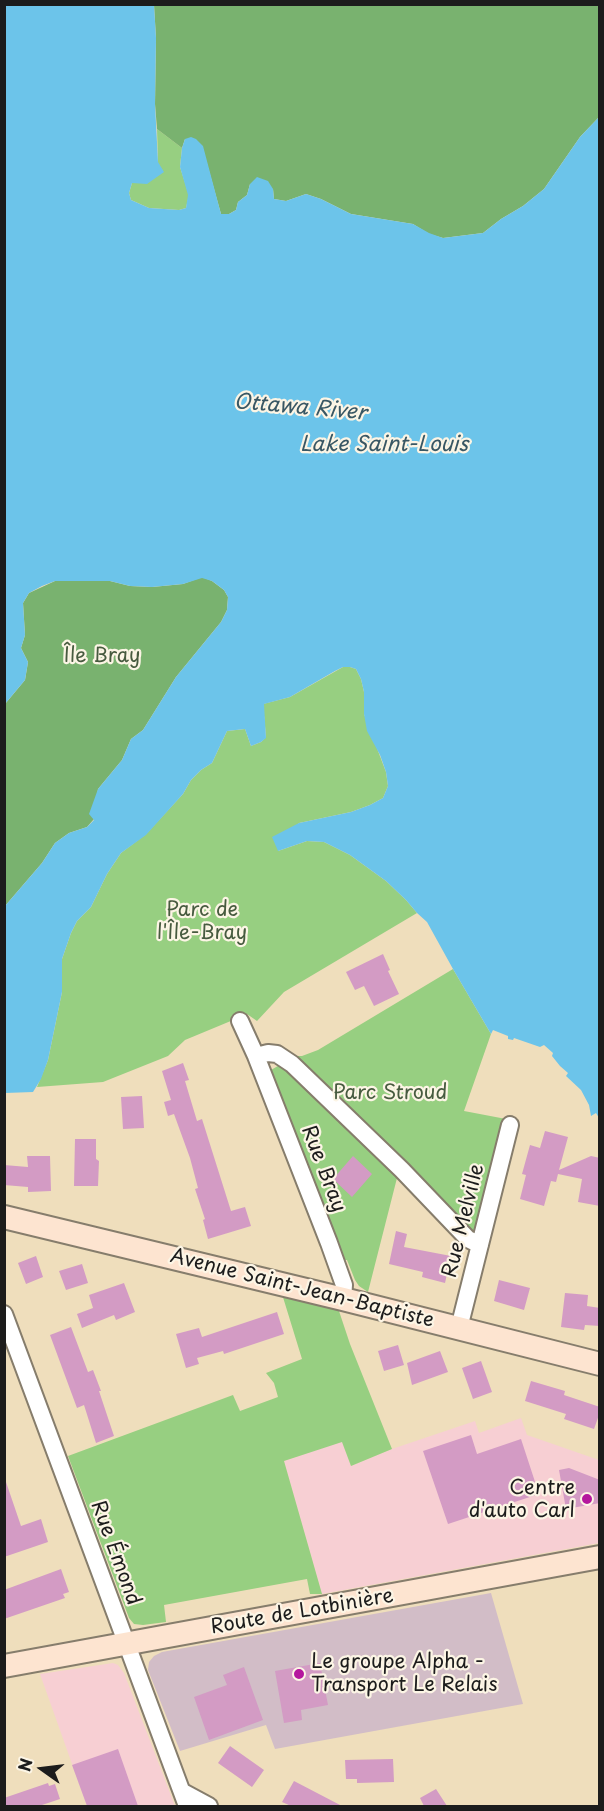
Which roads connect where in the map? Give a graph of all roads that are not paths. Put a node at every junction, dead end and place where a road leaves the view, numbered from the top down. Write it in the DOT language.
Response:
graph roads {
  1 [pos="240,1021"];
  2 [pos="256,1056"];
  3 [pos="510,1125"];
  4 [pos="4,1217"];
  5 [pos="480,1245"];
  6 [pos="343,1299"];
  7 [pos="4,1314"];
  8 [pos="459,1328"];
  9 [pos="600,1364"];
  10 [pos="600,1557"];
  11 [pos="127,1644"];
  12 [pos="4,1666"];
  13 [pos="185,1799"];
  14 [pos="209,1806"];
  1 -- 2 [label="street, Rue Bray"];
  2 -- 5 [label="street"];
  2 -- 6 [label="street, Rue Bray"];
  3 -- 5 [label="street, Rue Melville"];
  4 -- 6 [label="street, Avenue Saint-Jean-Baptiste"];
  5 -- 8 [label="street, Rue Melville"];
  6 -- 8 [label="street, Avenue Saint-Jean-Baptiste"];
  7 -- 11 [label="street, Rue Émond"];
  8 -- 9 [label="street, Avenue Saint-Jean-Baptiste"];
  10 -- 11 [label="street, Route de Lotbinière"];
  11 -- 12 [label="street, Route de Lotbinière"];
  11 -- 13 [label="street, Rue Émond"];
  13 -- 14 [label="street"];
}
